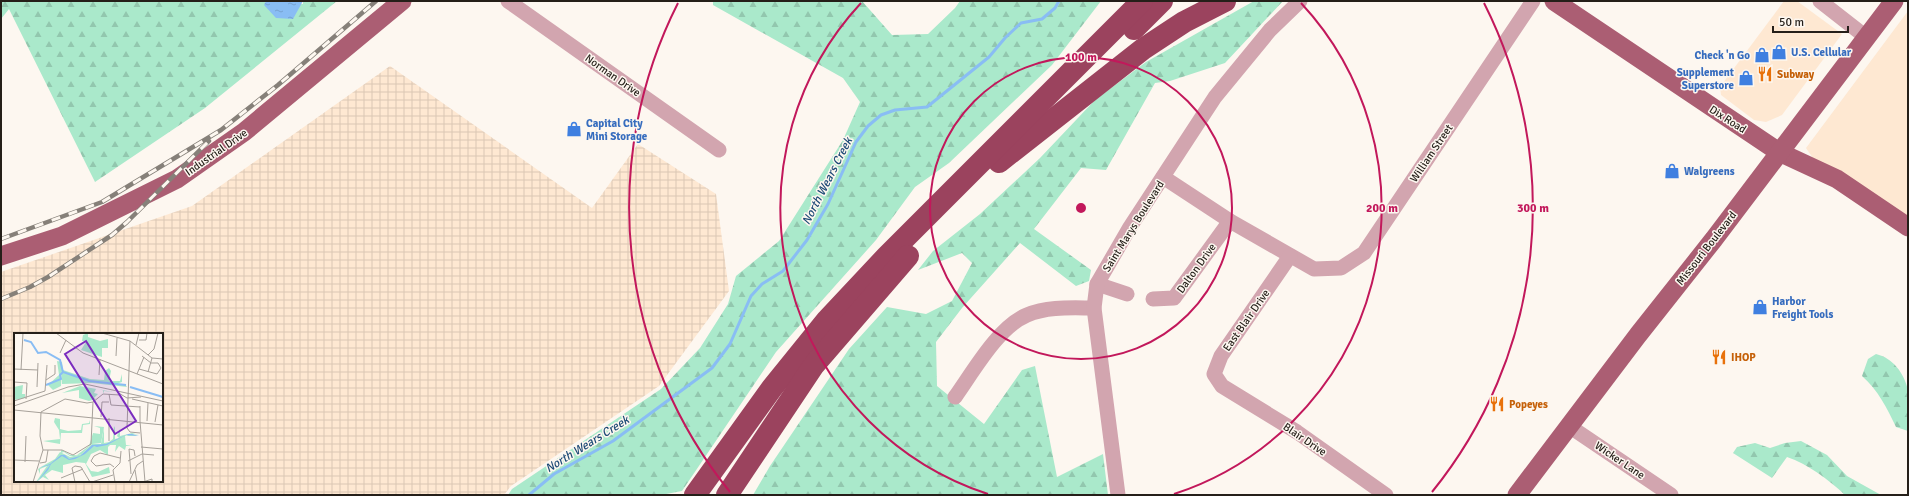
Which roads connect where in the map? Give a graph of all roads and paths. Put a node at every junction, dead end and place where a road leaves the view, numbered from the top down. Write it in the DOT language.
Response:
graph roads {
  1 [pos="402,1"];
  2 [pos="508,1"];
  3 [pos="1120,1"];
  4 [pos="1142,1"];
  5 [pos="1162,1"];
  6 [pos="1225,1"];
  7 [pos="1300,1"];
  8 [pos="1533,1"];
  9 [pos="1554,1"];
  10 [pos="1820,1"];
  11 [pos="1894,1"];
  12 [pos="1866,37"];
  13 [pos="1006,136"];
  14 [pos="719,150"];
  15 [pos="1779,152"];
  16 [pos="999,162"];
  17 [pos="1163,177"];
  18 [pos="1230,220"];
  19 [pos="1908,227"];
  20 [pos="1,256"];
  21 [pos="1290,256"];
  22 [pos="1097,284"];
  23 [pos="1127,294"];
  24 [pos="1153,299"];
  25 [pos="1094,308"];
  26 [pos="1222,386"];
  27 [pos="955,397"];
  28 [pos="1570,426"];
  29 [pos="695,495"];
  30 [pos="727,495"];
  31 [pos="1118,495"];
  32 [pos="1386,495"];
  33 [pos="1517,495"];
  34 [pos="1671,495"];
  1 -- 20 [label="main road, Industrial Drive"];
  2 -- 14 [label="street, Norman Drive"];
  3 -- 13 [label="highway"];
  4 -- 13 [label="highway"];
  5 -- 16 [label="highway"];
  6 -- 16 [label="highway"];
  7 -- 17 [label="street, Saint Marys Boulevard"];
  8 -- 21 [label="street, William Street"];
  9 -- 15 [label="main road, Dix Road"];
  10 -- 12 [label="street"];
  11 -- 12 [label="main road, Missouri Boulevard"];
  12 -- 15 [label="main road, Missouri Boulevard"];
  13 -- 29 [label="highway"];
  15 -- 19 [label="main road, Dix Road"];
  15 -- 28 [label="main road, Missouri Boulevard"];
  16 -- 30 [label="highway"];
  17 -- 18 [label="street, William Street"];
  17 -- 22 [label="street, Saint Marys Boulevard"];
  18 -- 21 [label="street, William Street"];
  18 -- 24 [label="street, Dalton Drive"];
  21 -- 26 [label="street, East Blair Drive"];
  22 -- 23 [label="street"];
  22 -- 25 [label="street, Saint Marys Boulevard"];
  25 -- 27 [label="street"];
  25 -- 31 [label="street, Saint Marys Boulevard"];
  26 -- 32 [label="street, Blair Drive"];
  28 -- 33 [label="main road, Missouri Boulevard"];
  28 -- 34 [label="street, Wicker Lane"];
}
